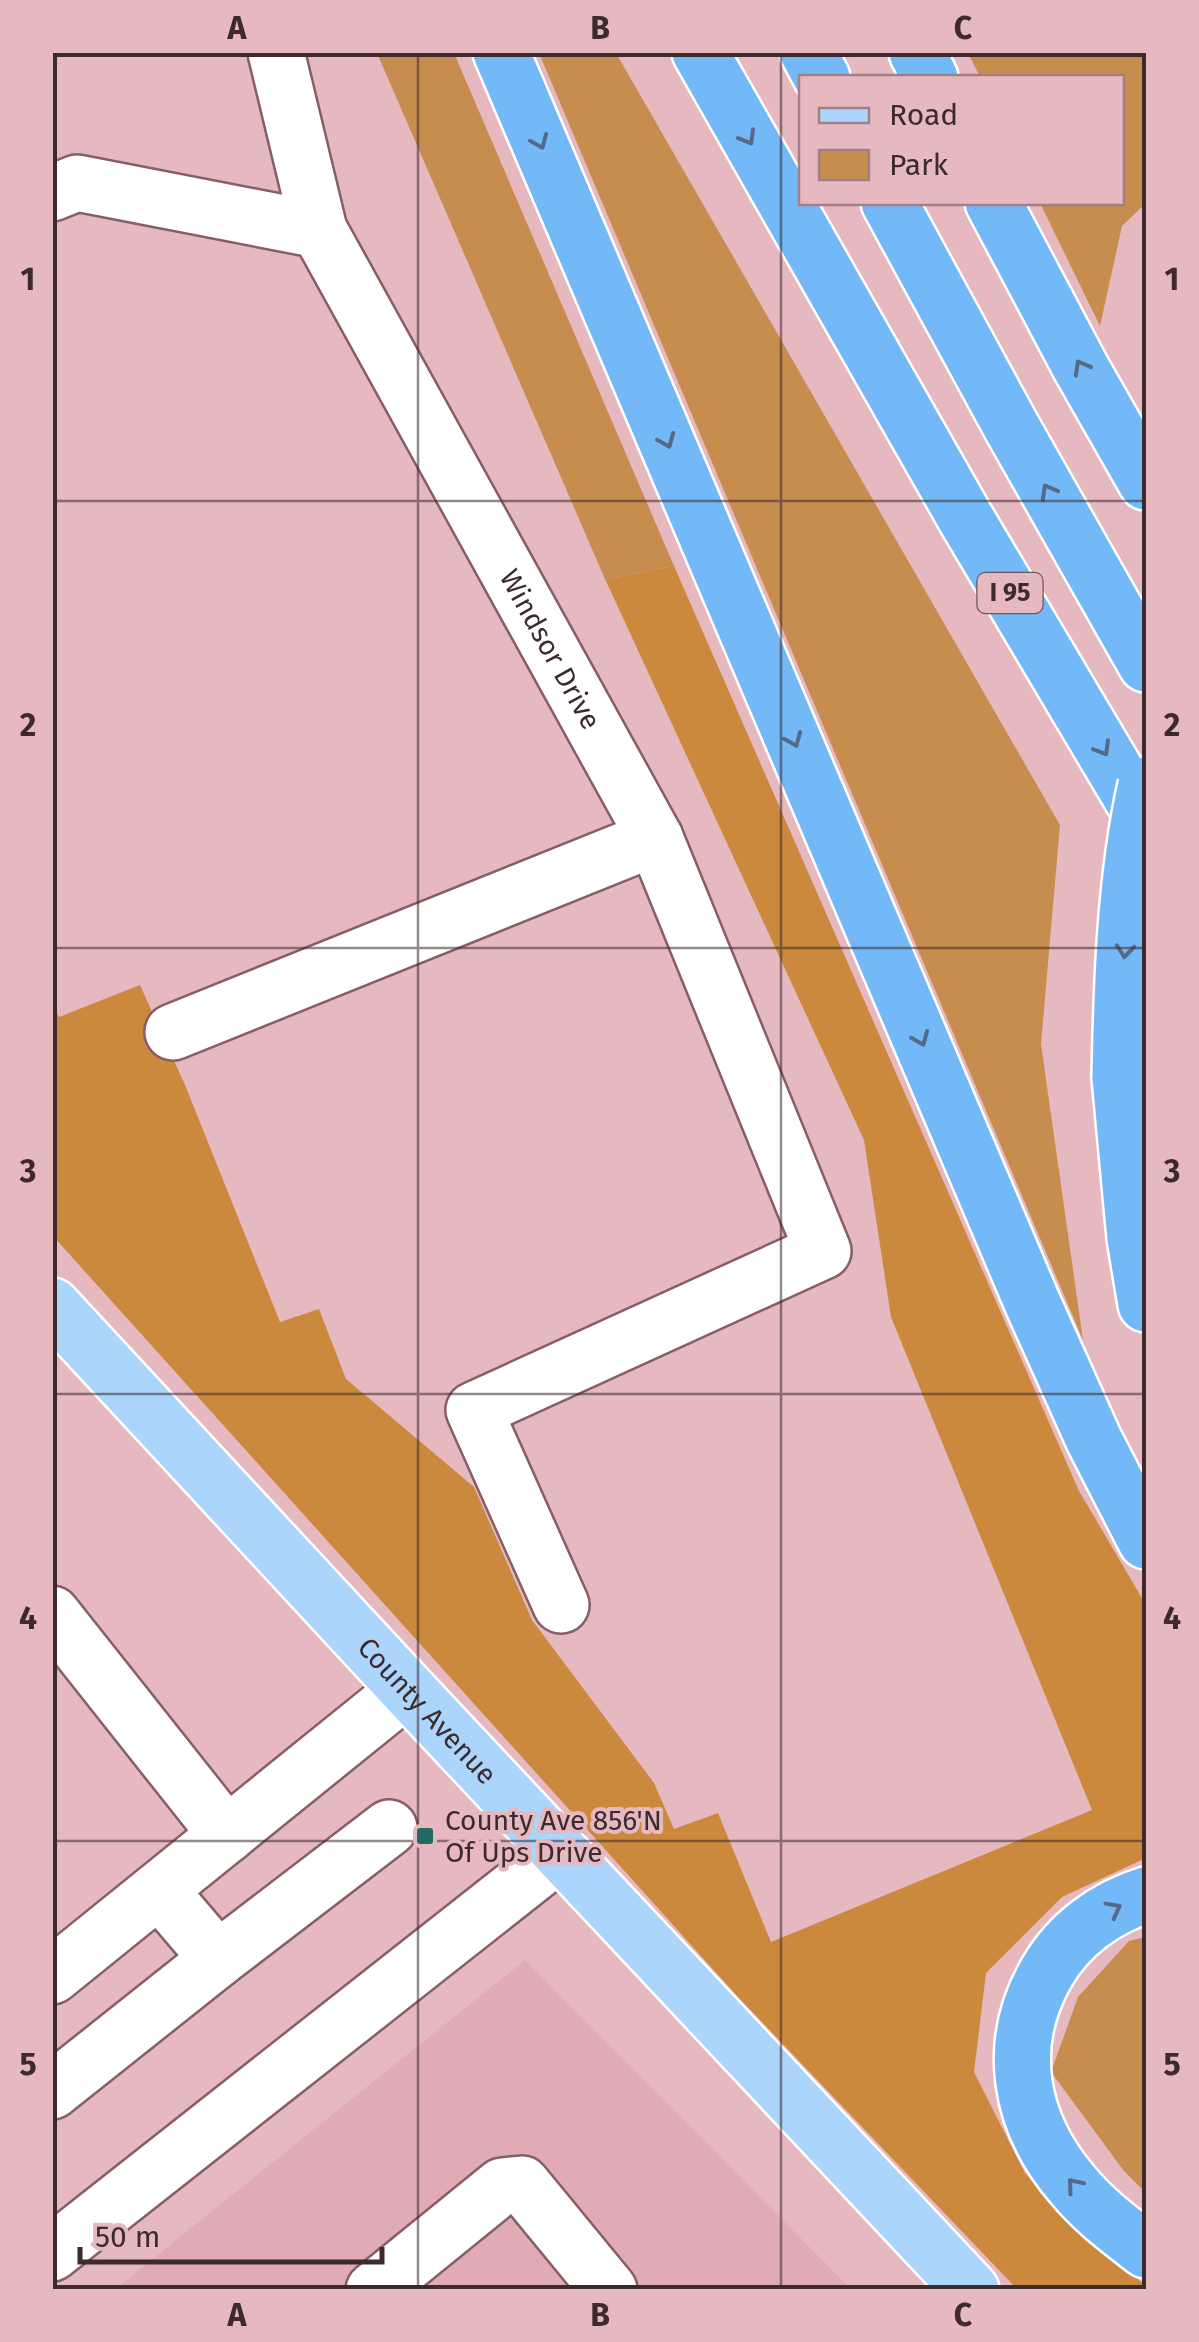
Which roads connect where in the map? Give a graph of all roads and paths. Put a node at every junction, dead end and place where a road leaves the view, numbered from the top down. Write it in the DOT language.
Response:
graph roads {
  1 [pos="276,52"];
  2 [pos="502,52"];
  3 [pos="700,52"];
  4 [pos="808,52"];
  5 [pos="918,52"];
  6 [pos="820,75"];
  7 [pos="929,75"];
  8 [pos="52,193"];
  9 [pos="891,205"];
  10 [pos="995,205"];
  11 [pos="319,230"];
  12 [pos="876,363"];
  13 [pos="1146,482"];
  14 [pos="1096,576"];
  15 [pos="1146,638"];
  16 [pos="1146,664"];
  17 [pos="1146,785"];
  18 [pos="1146,822"];
  19 [pos="655,838"];
  20 [pos="1146,892"];
  21 [pos="173,1032"];
  22 [pos="1146,1304"];
  23 [pos="52,1306"];
  24 [pos="1146,1541"];
  25 [pos="561,1605"];
  26 [pos="52,1614"];
  27 [pos="407,1690"];
  28 [pos="389,1828"];
  29 [pos="227,1835"];
  30 [pos="560,1852"];
  31 [pos="159,1890"];
  32 [pos="1146,1895"];
  33 [pos="218,1959"];
  34 [pos="52,1976"];
  35 [pos="52,2091"];
  36 [pos="1146,2250"];
  37 [pos="52,2253"];
  38 [pos="374,2290"];
  39 [pos="610,2290"];
  40 [pos="970,2290"];
  1 -- 11 [label="street, Windsor Drive"];
  2 -- 24 [label="highway, one-way"];
  3 -- 12 [label="highway, I 95, one-way"];
  4 -- 6 [label="highway"];
  5 -- 7 [label="highway"];
  8 -- 11 [label="street"];
  14 -- 9 [label="highway, one-way"];
  13 -- 10 [label="highway, one-way"];
  11 -- 19 [label="street, Windsor Drive"];
  12 -- 18 [label="highway, I 95, one-way"];
  12 -- 20 [label="highway"];
  14 -- 15 [label="highway"];
  14 -- 16 [label="highway"];
  17 -- 22 [label="highway, one-way, bridge"];
  19 -- 21 [label="street"];
  19 -- 25 [label="street, Windsor Drive"];
  23 -- 27 [label="main road, County Avenue"];
  26 -- 29 [label="street"];
  27 -- 29 [label="street"];
  27 -- 30 [label="main road, County Avenue"];
  28 -- 33 [label="street"];
  29 -- 31 [label="street"];
  30 -- 37 [label="street"];
  30 -- 40 [label="main road, County Avenue"];
  31 -- 33 [label="street"];
  31 -- 34 [label="street"];
  36 -- 32 [label="highway, one-way"];
  33 -- 35 [label="street"];
  38 -- 39 [label="street"];
}
